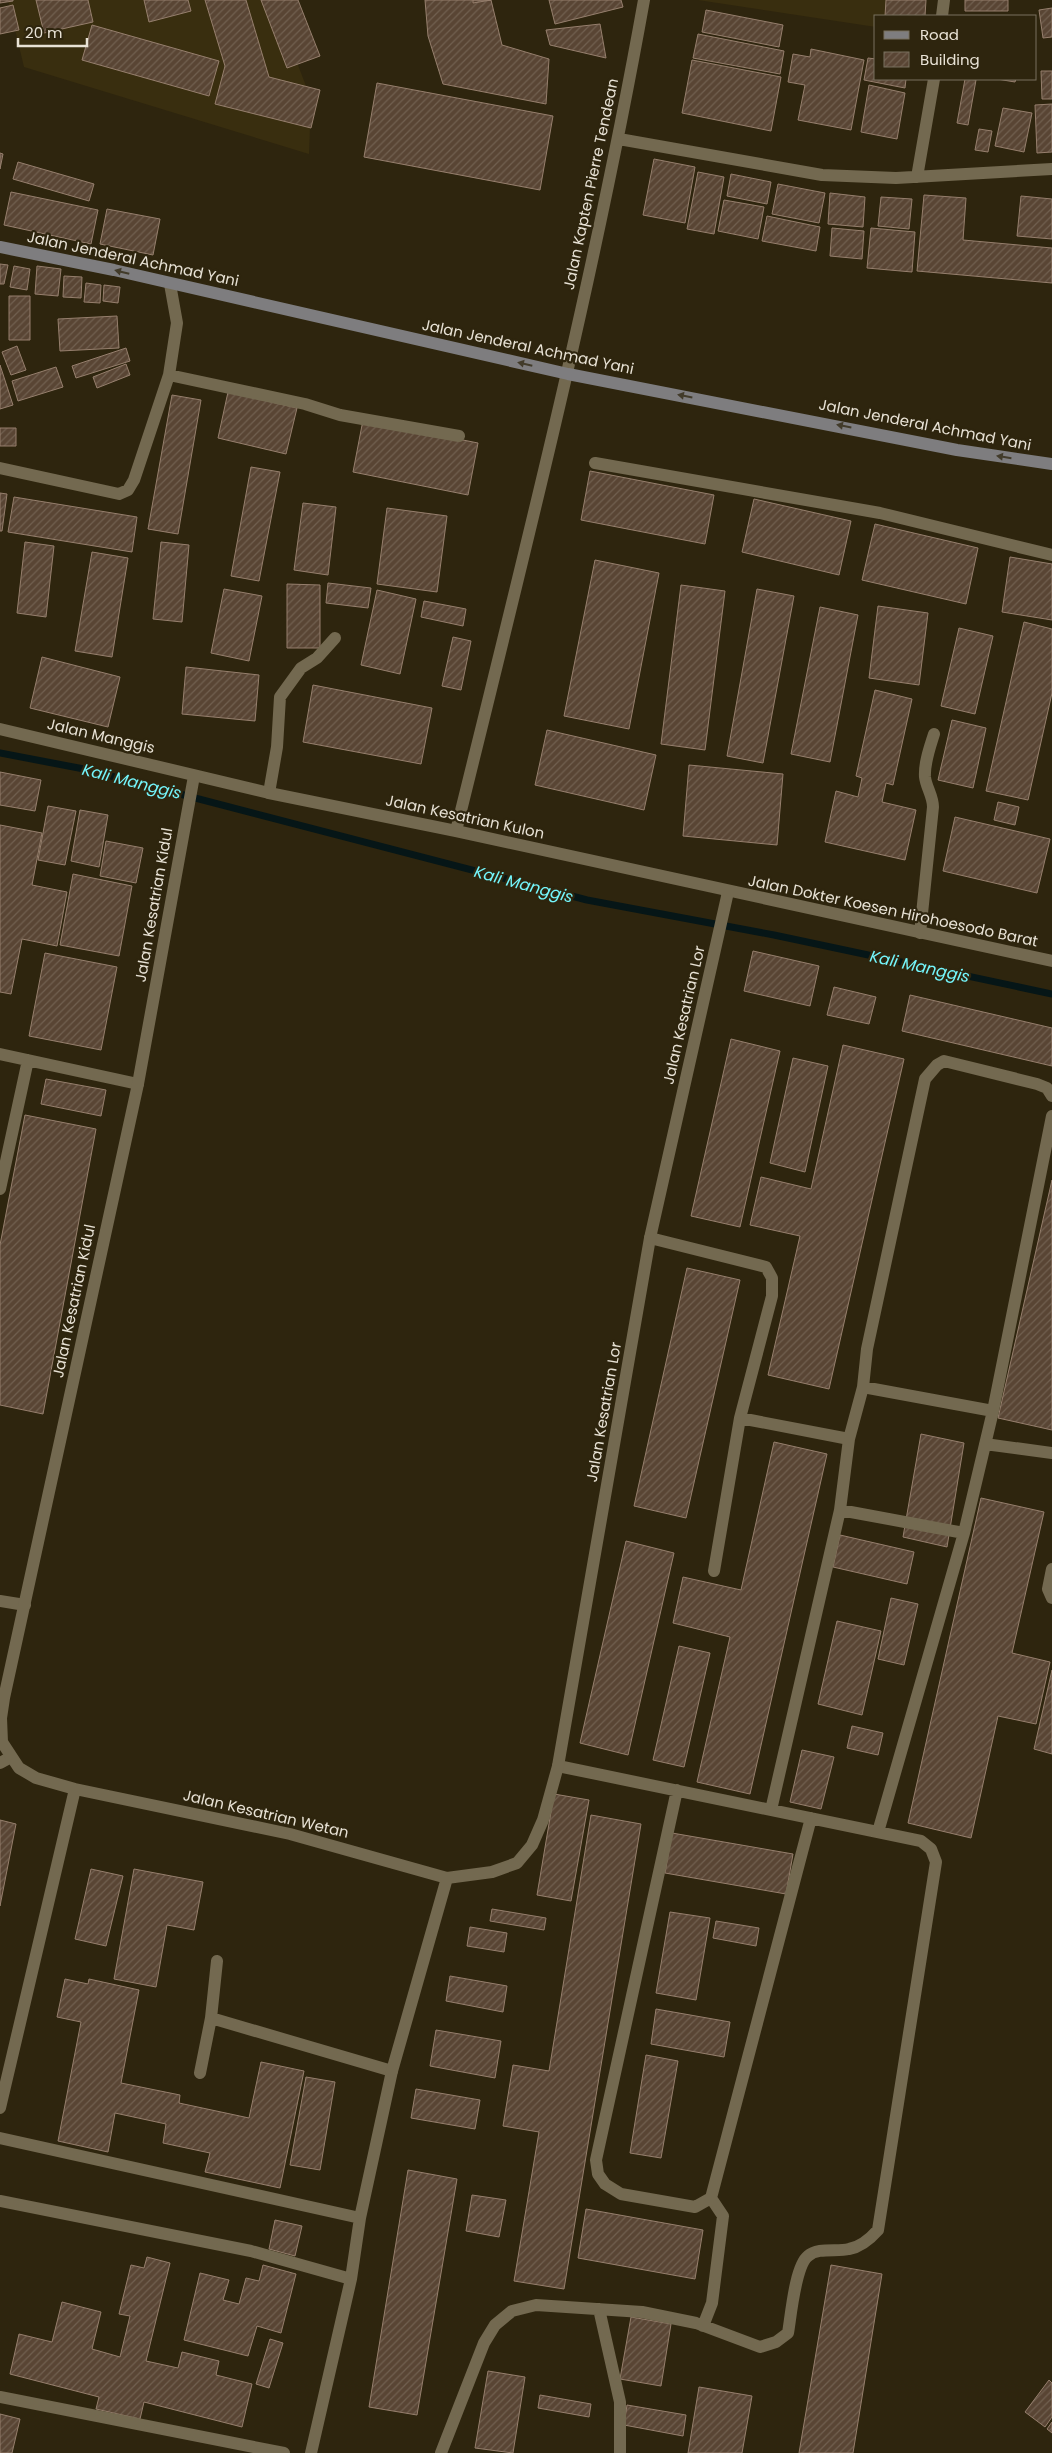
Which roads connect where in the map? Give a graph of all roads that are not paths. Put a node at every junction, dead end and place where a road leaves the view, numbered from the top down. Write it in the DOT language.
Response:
graph roads {
  1 [pos="644,0"];
  2 [pos="944,0"];
  3 [pos="942,15"];
  4 [pos="934,80"];
  5 [pos="619,139"];
  6 [pos="1052,169"];
  7 [pos="917,177"];
  8 [pos="0,247"];
  9 [pos="170,284"];
  10 [pos="568,374"];
  11 [pos="169,375"];
  12 [pos="459,436"];
  13 [pos="595,463"];
  14 [pos="1052,464"];
  15 [pos="0,468"];
  16 [pos="1052,554"];
  17 [pos="335,638"];
  18 [pos="0,729"];
  19 [pos="934,734"];
  20 [pos="194,776"];
  21 [pos="269,793"];
  22 [pos="456,831"];
  23 [pos="728,892"];
  24 [pos="920,933"];
  25 [pos="1052,961"];
  26 [pos="0,1054"];
  27 [pos="28,1060"];
  28 [pos="138,1084"];
  29 [pos="1052,1096"];
  30 [pos="1052,1116"];
  31 [pos="0,1189"];
  32 [pos="650,1238"];
  33 [pos="863,1387"];
  34 [pos="993,1411"];
  35 [pos="740,1418"];
  36 [pos="849,1439"];
  37 [pos="985,1444"];
  38 [pos="1052,1453"];
  39 [pos="840,1510"];
  40 [pos="964,1533"];
  41 [pos="1052,1569"];
  42 [pos="714,1571"];
  43 [pos="1052,1598"];
  44 [pos="0,1602"];
  45 [pos="25,1605"];
  46 [pos="5,1760"];
  47 [pos="558,1766"];
  48 [pos="75,1789"];
  49 [pos="677,1790"];
  50 [pos="771,1810"];
  51 [pos="811,1818"];
  52 [pos="878,1832"];
  53 [pos="447,1878"];
  54 [pos="217,1961"];
  55 [pos="211,2018"];
  56 [pos="5,2065"];
  57 [pos="392,2071"];
  58 [pos="200,2073"];
  59 [pos="0,2108"];
  60 [pos="0,2138"];
  61 [pos="711,2198"];
  62 [pos="0,2201"];
  63 [pos="360,2218"];
  64 [pos="351,2279"];
  65 [pos="599,2309"];
  66 [pos="702,2326"];
  67 [pos="0,2397"];
  68 [pos="284,2453"];
  69 [pos="312,2453"];
  70 [pos="441,2453"];
  71 [pos="620,2453"];
  1 -- 5 [label="street, Jalan Kapten Pierre Tendean"];
  2 -- 3 [label="street"];
  4 -- 7 [label="street"];
  5 -- 7 [label="street"];
  5 -- 10 [label="street, Jalan Kapten Pierre Tendean"];
  6 -- 7 [label="street"];
  9 -- 8 [label="main road, Jalan Jenderal Achmad Yani, one-way"];
  10 -- 9 [label="main road, Jalan Jenderal Achmad Yani, one-way"];
  9 -- 11 [label="street"];
  14 -- 10 [label="main road, Jalan Jenderal Achmad Yani, one-way"];
  10 -- 22 [label="street, Jalan Kapten Pierre Tendean"];
  11 -- 12 [label="street"];
  11 -- 15 [label="street"];
  13 -- 16 [label="street"];
  17 -- 21 [label="street"];
  18 -- 20 [label="street, Jalan Manggis"];
  19 -- 24 [label="street"];
  20 -- 21 [label="street, Jalan Kesatrian Kulon"];
  20 -- 28 [label="street, Jalan Kesatrian Kidul"];
  21 -- 22 [label="street, Jalan Kesatrian Kulon"];
  22 -- 23 [label="street, Jalan Kesatrian Kulon"];
  23 -- 24 [label="street, Jalan Dokter Koesen Hirohoesodo Barat"];
  23 -- 32 [label="street, Jalan Kesatrian Lor"];
  24 -- 25 [label="street, Jalan Dokter Koesen Hirohoesodo Barat"];
  26 -- 27 [label="street"];
  27 -- 28 [label="street"];
  27 -- 31 [label="street"];
  28 -- 45 [label="street, Jalan Kesatrian Kidul"];
  29 -- 33 [label="street"];
  30 -- 34 [label="street"];
  32 -- 35 [label="street"];
  32 -- 47 [label="street, Jalan Kesatrian Lor"];
  33 -- 34 [label="street"];
  33 -- 36 [label="street"];
  34 -- 37 [label="street"];
  35 -- 36 [label="street"];
  35 -- 42 [label="street"];
  36 -- 39 [label="street"];
  37 -- 38 [label="street"];
  37 -- 40 [label="street"];
  39 -- 40 [label="street"];
  39 -- 50 [label="street"];
  40 -- 52 [label="street"];
  41 -- 43 [label="street"];
  44 -- 45 [label="street"];
  45 -- 46 [label="street, Jalan Kesatrian Kidul"];
  46 -- 48 [label="street, Jalan Kesatrian Kidul"];
  47 -- 49 [label="street"];
  47 -- 53 [label="street, Jalan Kesatrian Lor"];
  48 -- 53 [label="street, Jalan Kesatrian Wetan"];
  48 -- 56 [label="street"];
  49 -- 50 [label="street"];
  49 -- 61 [label="street"];
  50 -- 51 [label="street"];
  51 -- 52 [label="street"];
  51 -- 61 [label="street"];
  52 -- 66 [label="street"];
  53 -- 57 [label="street"];
  54 -- 55 [label="street"];
  55 -- 57 [label="street"];
  55 -- 58 [label="street"];
  56 -- 59 [label="street"];
  57 -- 63 [label="street"];
  60 -- 63 [label="street"];
  61 -- 66 [label="street"];
  62 -- 64 [label="street"];
  63 -- 64 [label="street"];
  64 -- 69 [label="street"];
  65 -- 66 [label="street"];
  65 -- 70 [label="street"];
  65 -- 71 [label="street"];
  67 -- 68 [label="street"];
}
